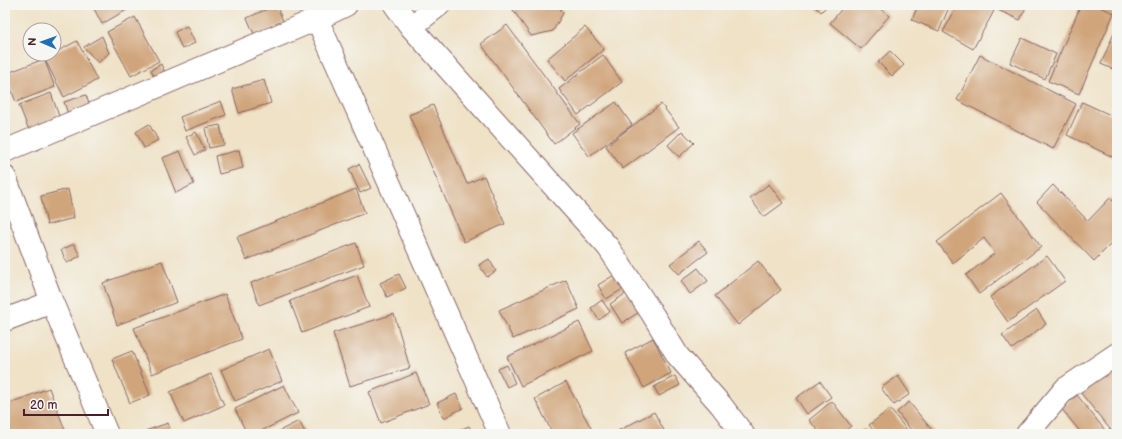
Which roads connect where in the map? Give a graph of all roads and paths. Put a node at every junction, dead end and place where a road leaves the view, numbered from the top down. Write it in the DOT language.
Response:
graph roads {
  1 [pos="346,5"];
  2 [pos="395,5"];
  3 [pos="439,5"];
  4 [pos="317,19"];
  5 [pos="411,26"];
  6 [pos="5,151"];
  7 [pos="5,177"];
  8 [pos="52,302"];
  9 [pos="5,320"];
  10 [pos="1117,354"];
  11 [pos="108,434"];
  12 [pos="500,434"];
  13 [pos="743,434"];
  14 [pos="1027,434"];
  1 -- 4 [label="street"];
  2 -- 5 [label="street"];
  3 -- 5 [label="street"];
  4 -- 6 [label="street"];
  4 -- 12 [label="street"];
  5 -- 13 [label="street"];
  7 -- 8 [label="street"];
  8 -- 9 [label="street"];
  8 -- 11 [label="street"];
  10 -- 14 [label="street"];
}
